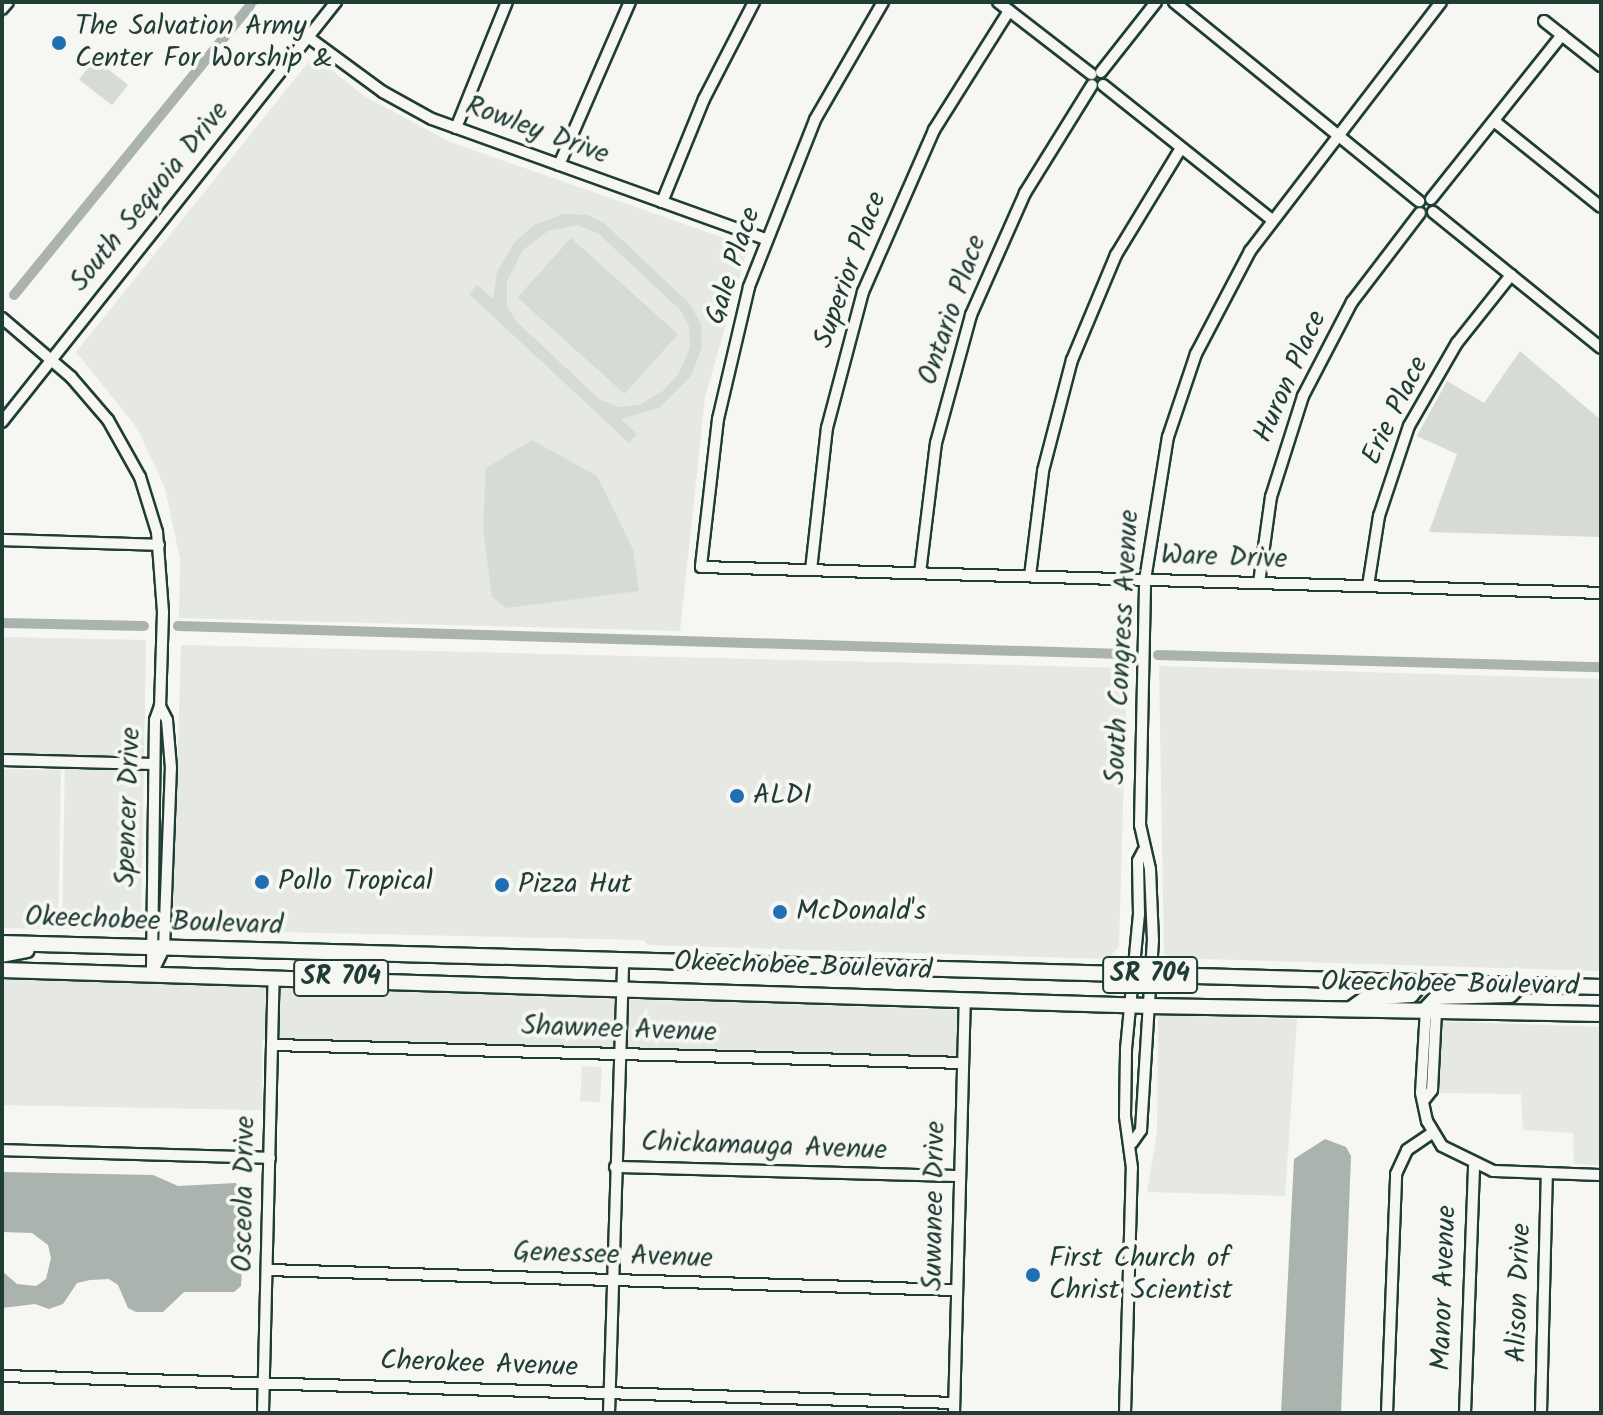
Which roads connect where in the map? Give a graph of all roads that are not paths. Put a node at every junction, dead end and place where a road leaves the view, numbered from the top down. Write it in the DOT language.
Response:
graph roads {
  1 [pos="8,2"];
  2 [pos="336,2"];
  3 [pos="507,2"];
  4 [pos="630,2"];
  5 [pos="754,2"];
  6 [pos="883,2"];
  7 [pos="998,2"];
  8 [pos="1156,2"];
  9 [pos="1174,2"];
  10 [pos="1441,2"];
  11 [pos="2,9"];
  12 [pos="1009,11"];
  13 [pos="1544,21"];
  14 [pos="1562,35"];
  15 [pos="308,37"];
  16 [pos="1601,66"];
  17 [pos="1097,79"];
  18 [pos="1494,121"];
  19 [pos="456,128"];
  20 [pos="1338,133"];
  21 [pos="1181,148"];
  22 [pos="559,165"];
  23 [pos="1425,200"];
  24 [pos="662,202"];
  25 [pos="1601,207"];
  26 [pos="1433,212"];
  27 [pos="1420,213"];
  28 [pos="1271,219"];
  29 [pos="766,239"];
  30 [pos="1511,275"];
  31 [pos="2,318"];
  32 [pos="1601,348"];
  33 [pos="51,360"];
  34 [pos="2,422"];
  35 [pos="2,540"];
  36 [pos="159,545"];
  37 [pos="701,567"];
  38 [pos="811,570"];
  39 [pos="920,573"];
  40 [pos="1030,576"];
  41 [pos="1145,580"];
  42 [pos="1259,583"];
  43 [pos="1368,586"];
  44 [pos="1601,593"];
  45 [pos="160,706"];
  46 [pos="2,760"];
  47 [pos="153,764"];
  48 [pos="152,821"];
  49 [pos="169,842"];
  50 [pos="1143,851"];
  51 [pos="2,943"];
  52 [pos="51,945"];
  53 [pos="148,948"];
  54 [pos="164,948"];
  55 [pos="2,955"];
  56 [pos="623,959"];
  57 [pos="2,970"];
  58 [pos="152,973"];
  59 [pos="1132,975"];
  60 [pos="1153,975"];
  61 [pos="274,977"];
  62 [pos="1422,982"];
  63 [pos="1520,985"];
  64 [pos="621,986"];
  65 [pos="1601,987"];
  66 [pos="965,999"];
  67 [pos="1128,1005"];
  68 [pos="1149,1006"];
  69 [pos="1351,1009"];
  70 [pos="1431,1010"];
  71 [pos="1601,1014"];
  72 [pos="273,1045"];
  73 [pos="618,1054"];
  74 [pos="963,1063"];
  75 [pos="1432,1133"];
  76 [pos="1132,1143"];
  77 [pos="2,1150"];
  78 [pos="270,1158"];
  79 [pos="1474,1165"];
  80 [pos="615,1167"];
  81 [pos="1547,1174"];
  82 [pos="1601,1175"];
  83 [pos="960,1176"];
  84 [pos="267,1270"];
  85 [pos="612,1280"];
  86 [pos="957,1290"];
  87 [pos="2,1376"];
  88 [pos="264,1383"];
  89 [pos="609,1393"];
  90 [pos="954,1408"];
  91 [pos="263,1413"];
  92 [pos="609,1413"];
  93 [pos="1125,1413"];
  94 [pos="1387,1413"];
  95 [pos="1465,1413"];
  96 [pos="1541,1413"];
  1 -- 11 [label="street"];
  2 -- 15 [label="street, South Sequoia Drive"];
  3 -- 19 [label="street"];
  4 -- 22 [label="street"];
  5 -- 24 [label="street"];
  6 -- 29 [label="street, Gale Place"];
  7 -- 12 [label="street"];
  8 -- 17 [label="street, Ontario Place"];
  9 -- 20 [label="street"];
  10 -- 20 [label="street, South Congress Avenue"];
  12 -- 17 [label="street"];
  12 -- 38 [label="street, Superior Place"];
  13 -- 14 [label="street"];
  14 -- 16 [label="street"];
  14 -- 18 [label="street"];
  15 -- 19 [label="street, Rowley Drive"];
  15 -- 33 [label="street, South Sequoia Drive"];
  17 -- 21 [label="street"];
  17 -- 39 [label="street, Ontario Place"];
  18 -- 23 [label="street"];
  18 -- 25 [label="street"];
  19 -- 22 [label="street, Rowley Drive"];
  20 -- 23 [label="street"];
  20 -- 28 [label="street, South Congress Avenue"];
  21 -- 28 [label="street"];
  21 -- 40 [label="street"];
  22 -- 24 [label="street, Rowley Drive"];
  23 -- 26 [label="street"];
  23 -- 27 [label="street"];
  24 -- 29 [label="street, Rowley Drive"];
  26 -- 27 [label="street"];
  26 -- 30 [label="street"];
  27 -- 42 [label="street, Huron Place"];
  28 -- 41 [label="street, South Congress Avenue"];
  29 -- 37 [label="street, Gale Place"];
  30 -- 32 [label="street"];
  30 -- 43 [label="street, Erie Place"];
  31 -- 33 [label="street, Spencer Drive"];
  33 -- 34 [label="street, South Sequoia Drive"];
  33 -- 36 [label="street, Spencer Drive"];
  35 -- 36 [label="street"];
  36 -- 45 [label="street, Spencer Drive"];
  37 -- 38 [label="street, Ware Drive"];
  38 -- 39 [label="street, Ware Drive"];
  39 -- 40 [label="street, Ware Drive"];
  40 -- 41 [label="street, Ware Drive"];
  41 -- 42 [label="street, Ware Drive"];
  41 -- 50 [label="street, South Congress Avenue"];
  42 -- 43 [label="street, Ware Drive"];
  43 -- 44 [label="street, Ware Drive"];
  45 -- 47 [label="street, Spencer Drive"];
  45 -- 49 [label="street, Spencer Drive"];
  46 -- 47 [label="street"];
  47 -- 48 [label="street, Spencer Drive"];
  48 -- 49 [label="street"];
  48 -- 53 [label="street, Spencer Drive"];
  49 -- 54 [label="street, Spencer Drive"];
  50 -- 59 [label="street, South Congress Avenue"];
  50 -- 60 [label="street, South Congress Avenue"];
  51 -- 52 [label="main road, Okeechobee Boulevard / SR 704"];
  52 -- 53 [label="main road, Okeechobee Boulevard / SR 704"];
  52 -- 55 [label="main road"];
  53 -- 54 [label="main road, Okeechobee Boulevard / SR 704"];
  53 -- 58 [label="street, Spencer Drive"];
  54 -- 56 [label="main road, Okeechobee Boulevard / SR 704"];
  54 -- 58 [label="street, Spencer Drive"];
  56 -- 59 [label="main road, Okeechobee Boulevard / SR 704"];
  56 -- 64 [label="street"];
  57 -- 58 [label="main road, Okeechobee Boulevard / SR 704"];
  58 -- 61 [label="main road, Okeechobee Boulevard / SR 704"];
  59 -- 60 [label="main road, Okeechobee Boulevard / SR 704"];
  59 -- 67 [label="street, South Congress Avenue"];
  60 -- 62 [label="main road, Okeechobee Boulevard / SR 704"];
  60 -- 68 [label="street, South Congress Avenue"];
  61 -- 64 [label="main road, Okeechobee Boulevard / SR 704"];
  61 -- 72 [label="street, Osceola Drive"];
  62 -- 63 [label="main road, Okeechobee Boulevard / SR 704"];
  62 -- 69 [label="main road"];
  63 -- 65 [label="main road, Okeechobee Boulevard / SR 704"];
  63 -- 70 [label="main road"];
  64 -- 66 [label="main road, Okeechobee Boulevard / SR 704"];
  64 -- 73 [label="street"];
  66 -- 67 [label="main road, Okeechobee Boulevard / SR 704"];
  66 -- 74 [label="street, Suwanee Drive"];
  67 -- 68 [label="main road, Okeechobee Boulevard / SR 704"];
  67 -- 76 [label="street, South Congress Avenue"];
  68 -- 69 [label="main road, Okeechobee Boulevard / SR 704"];
  68 -- 76 [label="street, South Congress Avenue"];
  69 -- 70 [label="main road, Okeechobee Boulevard / SR 704"];
  70 -- 71 [label="main road, Okeechobee Boulevard / SR 704"];
  70 -- 75 [label="street"];
  72 -- 73 [label="street, Shawnee Avenue"];
  72 -- 78 [label="street, Osceola Drive"];
  73 -- 74 [label="street, Shawnee Avenue"];
  73 -- 80 [label="street"];
  74 -- 83 [label="street, Suwanee Drive"];
  75 -- 79 [label="street"];
  75 -- 94 [label="street"];
  76 -- 93 [label="street"];
  77 -- 78 [label="street"];
  78 -- 84 [label="street, Osceola Drive"];
  79 -- 81 [label="street"];
  79 -- 95 [label="street, Manor Avenue"];
  80 -- 83 [label="street, Chickamauga Avenue"];
  80 -- 85 [label="street"];
  81 -- 82 [label="street"];
  81 -- 96 [label="street, Alison Drive"];
  83 -- 86 [label="street, Suwanee Drive"];
  84 -- 85 [label="street, Genessee Avenue"];
  84 -- 88 [label="street, Osceola Drive"];
  85 -- 86 [label="street, Genessee Avenue"];
  85 -- 89 [label="street"];
  86 -- 90 [label="street, Suwanee Drive"];
  87 -- 88 [label="street, Cherokee Avenue"];
  88 -- 89 [label="street, Cherokee Avenue"];
  88 -- 91 [label="street, Osceola Drive"];
  89 -- 90 [label="street, Cherokee Avenue"];
  89 -- 92 [label="street"];
}
